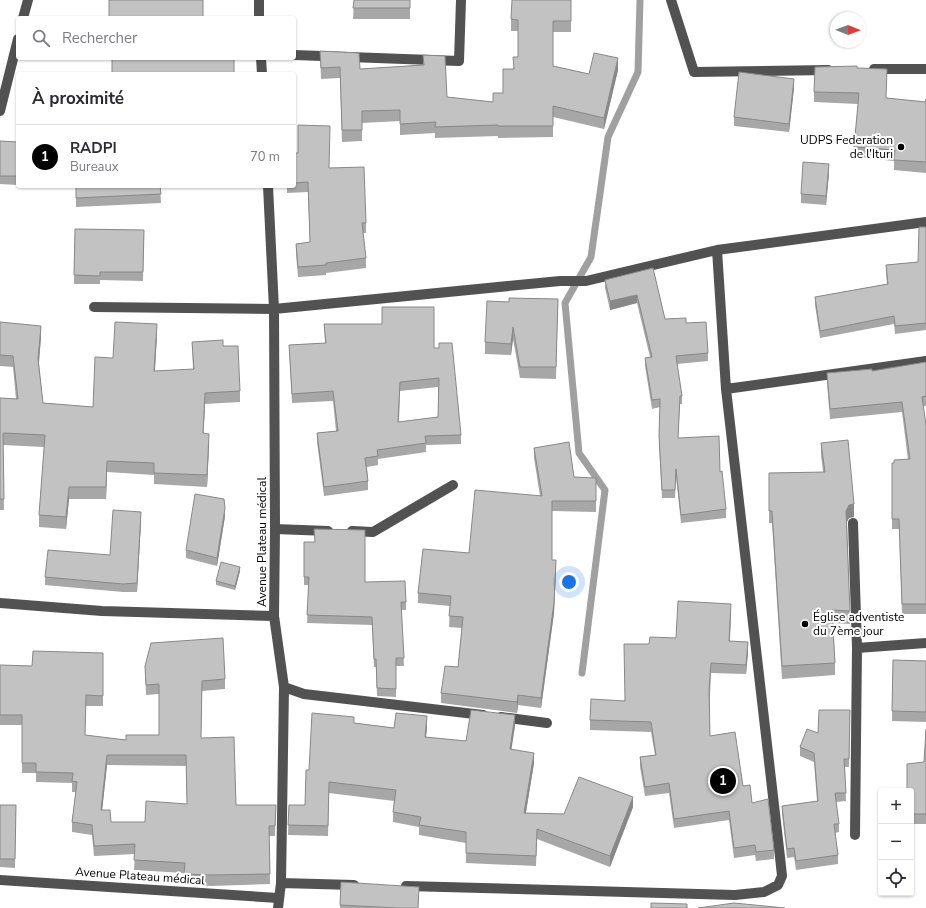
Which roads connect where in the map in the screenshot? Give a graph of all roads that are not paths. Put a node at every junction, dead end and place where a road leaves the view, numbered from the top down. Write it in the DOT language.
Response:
graph roads {
  1 [pos="28,0"];
  2 [pos="258,0"];
  3 [pos="461,0"];
  4 [pos="670,0"];
  5 [pos="24,16"];
  6 [pos="259,16"];
  7 [pos="16,47"];
  8 [pos="296,55"];
  9 [pos="261,60"];
  10 [pos="926,69"];
  11 [pos="838,70"];
  12 [pos="862,70"];
  13 [pos="262,72"];
  14 [pos="0,111"];
  15 [pos="268,188"];
  16 [pos="926,222"];
  17 [pos="717,250"];
  18 [pos="94,307"];
  19 [pos="274,309"];
  20 [pos="926,361"];
  21 [pos="726,389"];
  22 [pos="453,485"];
  23 [pos="853,523"];
  24 [pos="275,529"];
  25 [pos="0,603"];
  26 [pos="274,616"];
  27 [pos="926,643"];
  28 [pos="857,648"];
  29 [pos="284,687"];
  30 [pos="547,723"];
  31 [pos="855,835"];
  32 [pos="0,880"];
  33 [pos="281,883"];
  34 [pos="360,885"];
  35 [pos="392,886"];
  36 [pos="278,903"];
  1 -- 5 [label="street"];
  2 -- 6 [label="street"];
  3 -- 8 [label="street"];
  4 -- 11 [label="street"];
  7 -- 14 [label="street"];
  9 -- 13 [label="street"];
  10 -- 12 [label="street"];
  15 -- 19 [label="street, Avenue Plateau médical"];
  16 -- 17 [label="street"];
  17 -- 19 [label="street"];
  17 -- 21 [label="street"];
  18 -- 19 [label="street"];
  19 -- 24 [label="street, Avenue Plateau médical"];
  20 -- 21 [label="street"];
  21 -- 35 [label="street"];
  22 -- 24 [label="street"];
  23 -- 28 [label="street"];
  24 -- 26 [label="street, Avenue Plateau médical"];
  25 -- 26 [label="street"];
  26 -- 29 [label="street, Avenue Plateau médical"];
  27 -- 28 [label="street"];
  28 -- 31 [label="street"];
  29 -- 30 [label="street"];
  29 -- 33 [label="street, Avenue Plateau médical"];
  32 -- 36 [label="street, Avenue Plateau médical"];
  33 -- 34 [label="street"];
  33 -- 36 [label="street, Avenue Plateau médical"];
}
